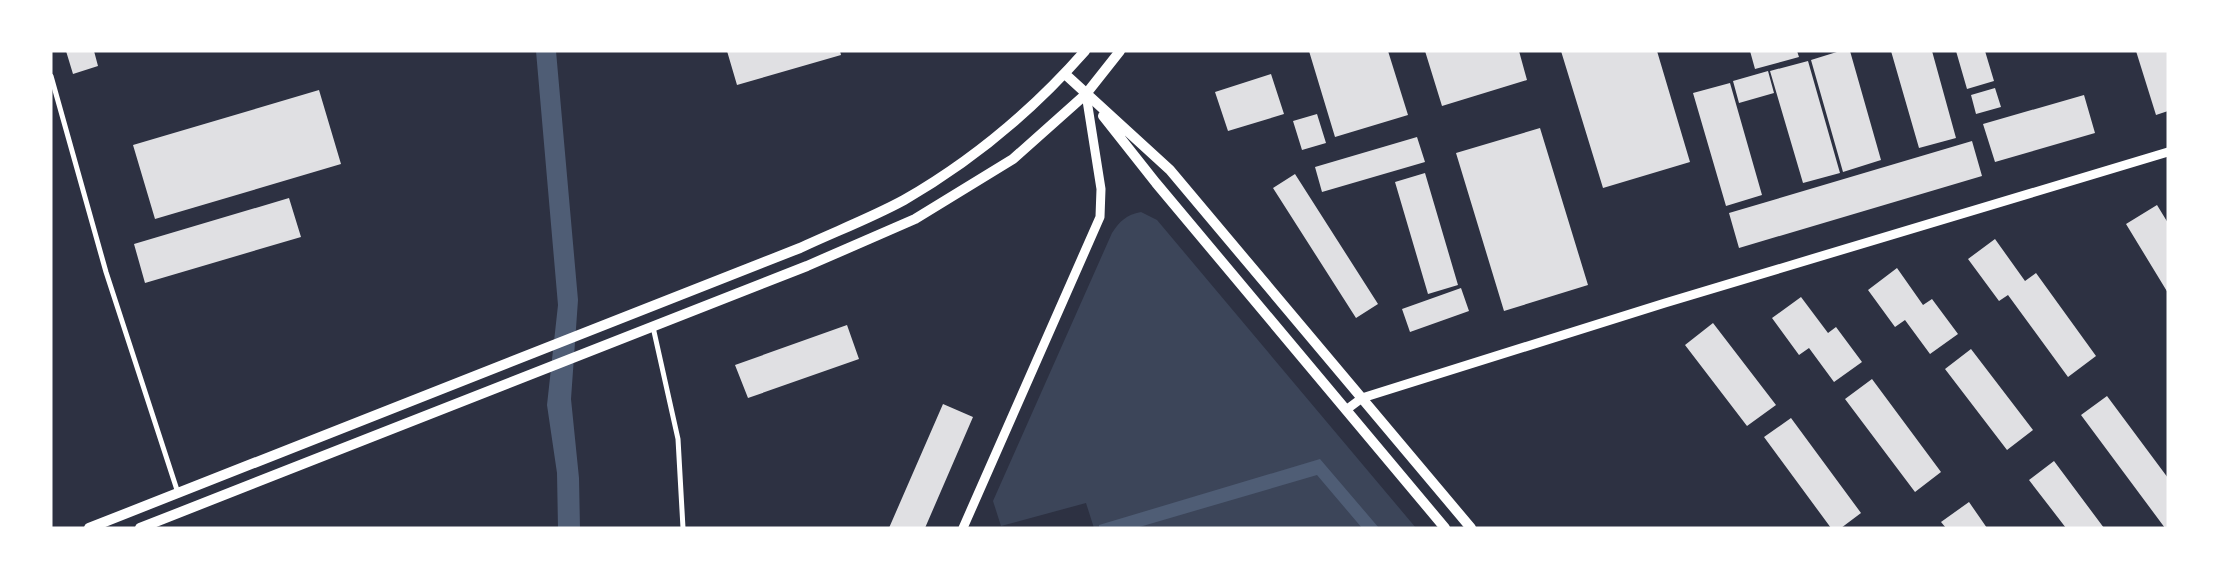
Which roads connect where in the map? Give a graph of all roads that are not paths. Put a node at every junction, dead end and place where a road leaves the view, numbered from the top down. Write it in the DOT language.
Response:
graph roads {
  1 [pos="1085,51"];
  2 [pos="1120,51"];
  3 [pos="1065,74"];
  4 [pos="51,76"];
  5 [pos="1086,94"];
  6 [pos="2168,152"];
  7 [pos="653,327"];
  8 [pos="1362,398"];
  9 [pos="1346,410"];
  10 [pos="178,493"];
  11 [pos="89,528"];
  12 [pos="140,528"];
  13 [pos="683,528"];
  14 [pos="963,528"];
  15 [pos="1445,528"];
  16 [pos="1471,528"];
  1 -- 3 [label="main road"];
  2 -- 5 [label="main road"];
  3 -- 5 [label="main road"];
  3 -- 10 [label="main road"];
  4 -- 10 [label="street"];
  5 -- 7 [label="main road"];
  5 -- 8 [label="main road"];
  5 -- 9 [label="main road"];
  5 -- 14 [label="street"];
  6 -- 8 [label="street"];
  7 -- 12 [label="main road"];
  7 -- 13 [label="street"];
  8 -- 9 [label="street"];
  8 -- 16 [label="main road"];
  9 -- 15 [label="main road"];
  10 -- 11 [label="main road"];
}
